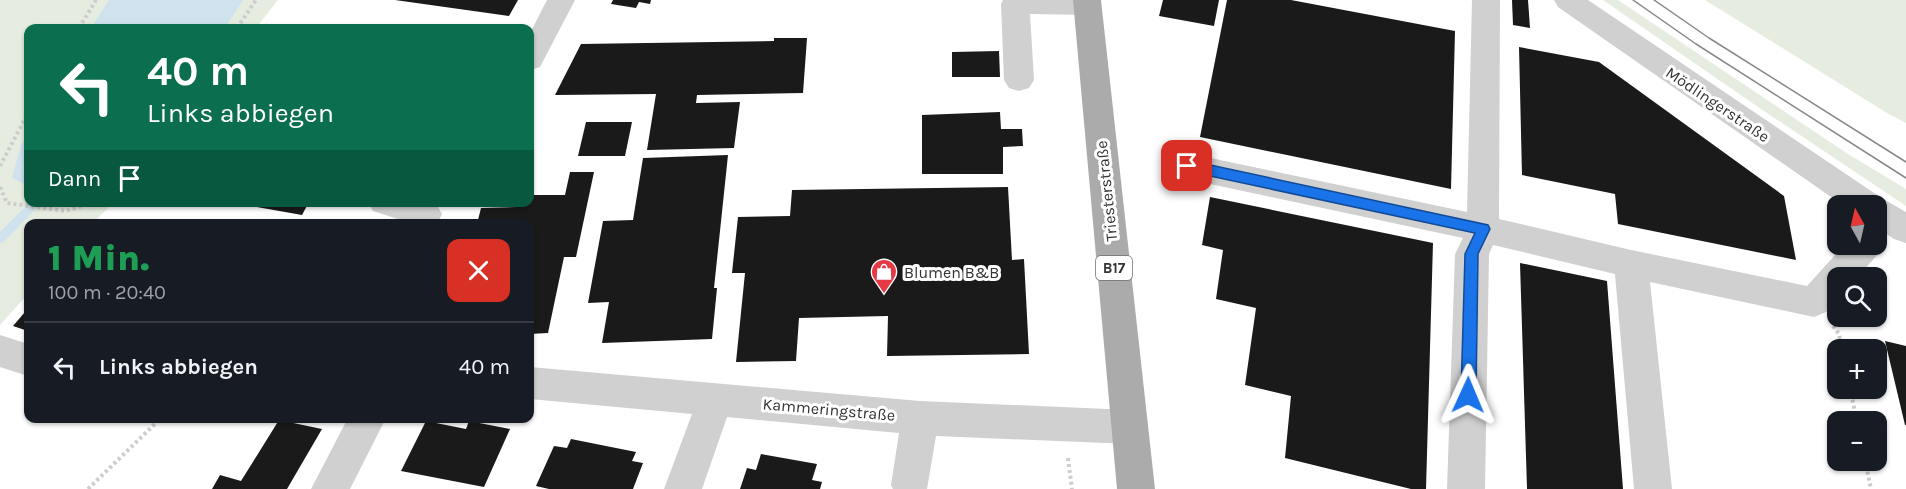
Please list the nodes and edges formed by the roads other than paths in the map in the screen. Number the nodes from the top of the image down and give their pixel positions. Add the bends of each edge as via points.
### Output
1 (561, 0) edge
2 (1486, 0) edge
3 (1568, 0) edge
4 (1087, 2) edge
5 (534, 51) edge
6 (1019, 80) dead end
7 (1187, 166) dead end
8 (1849, 195) edge
9 (403, 207) edge
10 (426, 213) edge
11 (1484, 229) junction
12 (1856, 255) edge
13 (1631, 264) junction
14 (0, 351) edge
15 (24, 359) edge
16 (534, 382) edge
17 (716, 398) junction
18 (920, 418) junction
19 (365, 423) edge
20 (1130, 427) junction
21 (910, 485) dead end
22 (330, 489) edge
23 (683, 489) edge
24 (1136, 489) edge
25 (1466, 489) edge
26 (1653, 489) edge

1 - 5 street
2 - 11 street
3 - 8 street, Mödlingerstraße
4 - 6 street via 1015,4
4 - 20 main road, Triesterstraße / B17
7 - 11 street
9 - 10 street
11 - 13 street
11 - 25 street via 1472,254
12 - 13 street via 1814,302
13 - 26 street
14 - 15 street
16 - 17 street, Kammeringstraße
17 - 18 street, Kammeringstraße
17 - 23 street
18 - 20 street, Kammeringstraße
18 - 21 street
19 - 22 street
20 - 24 main road, Triesterstraße / B17

